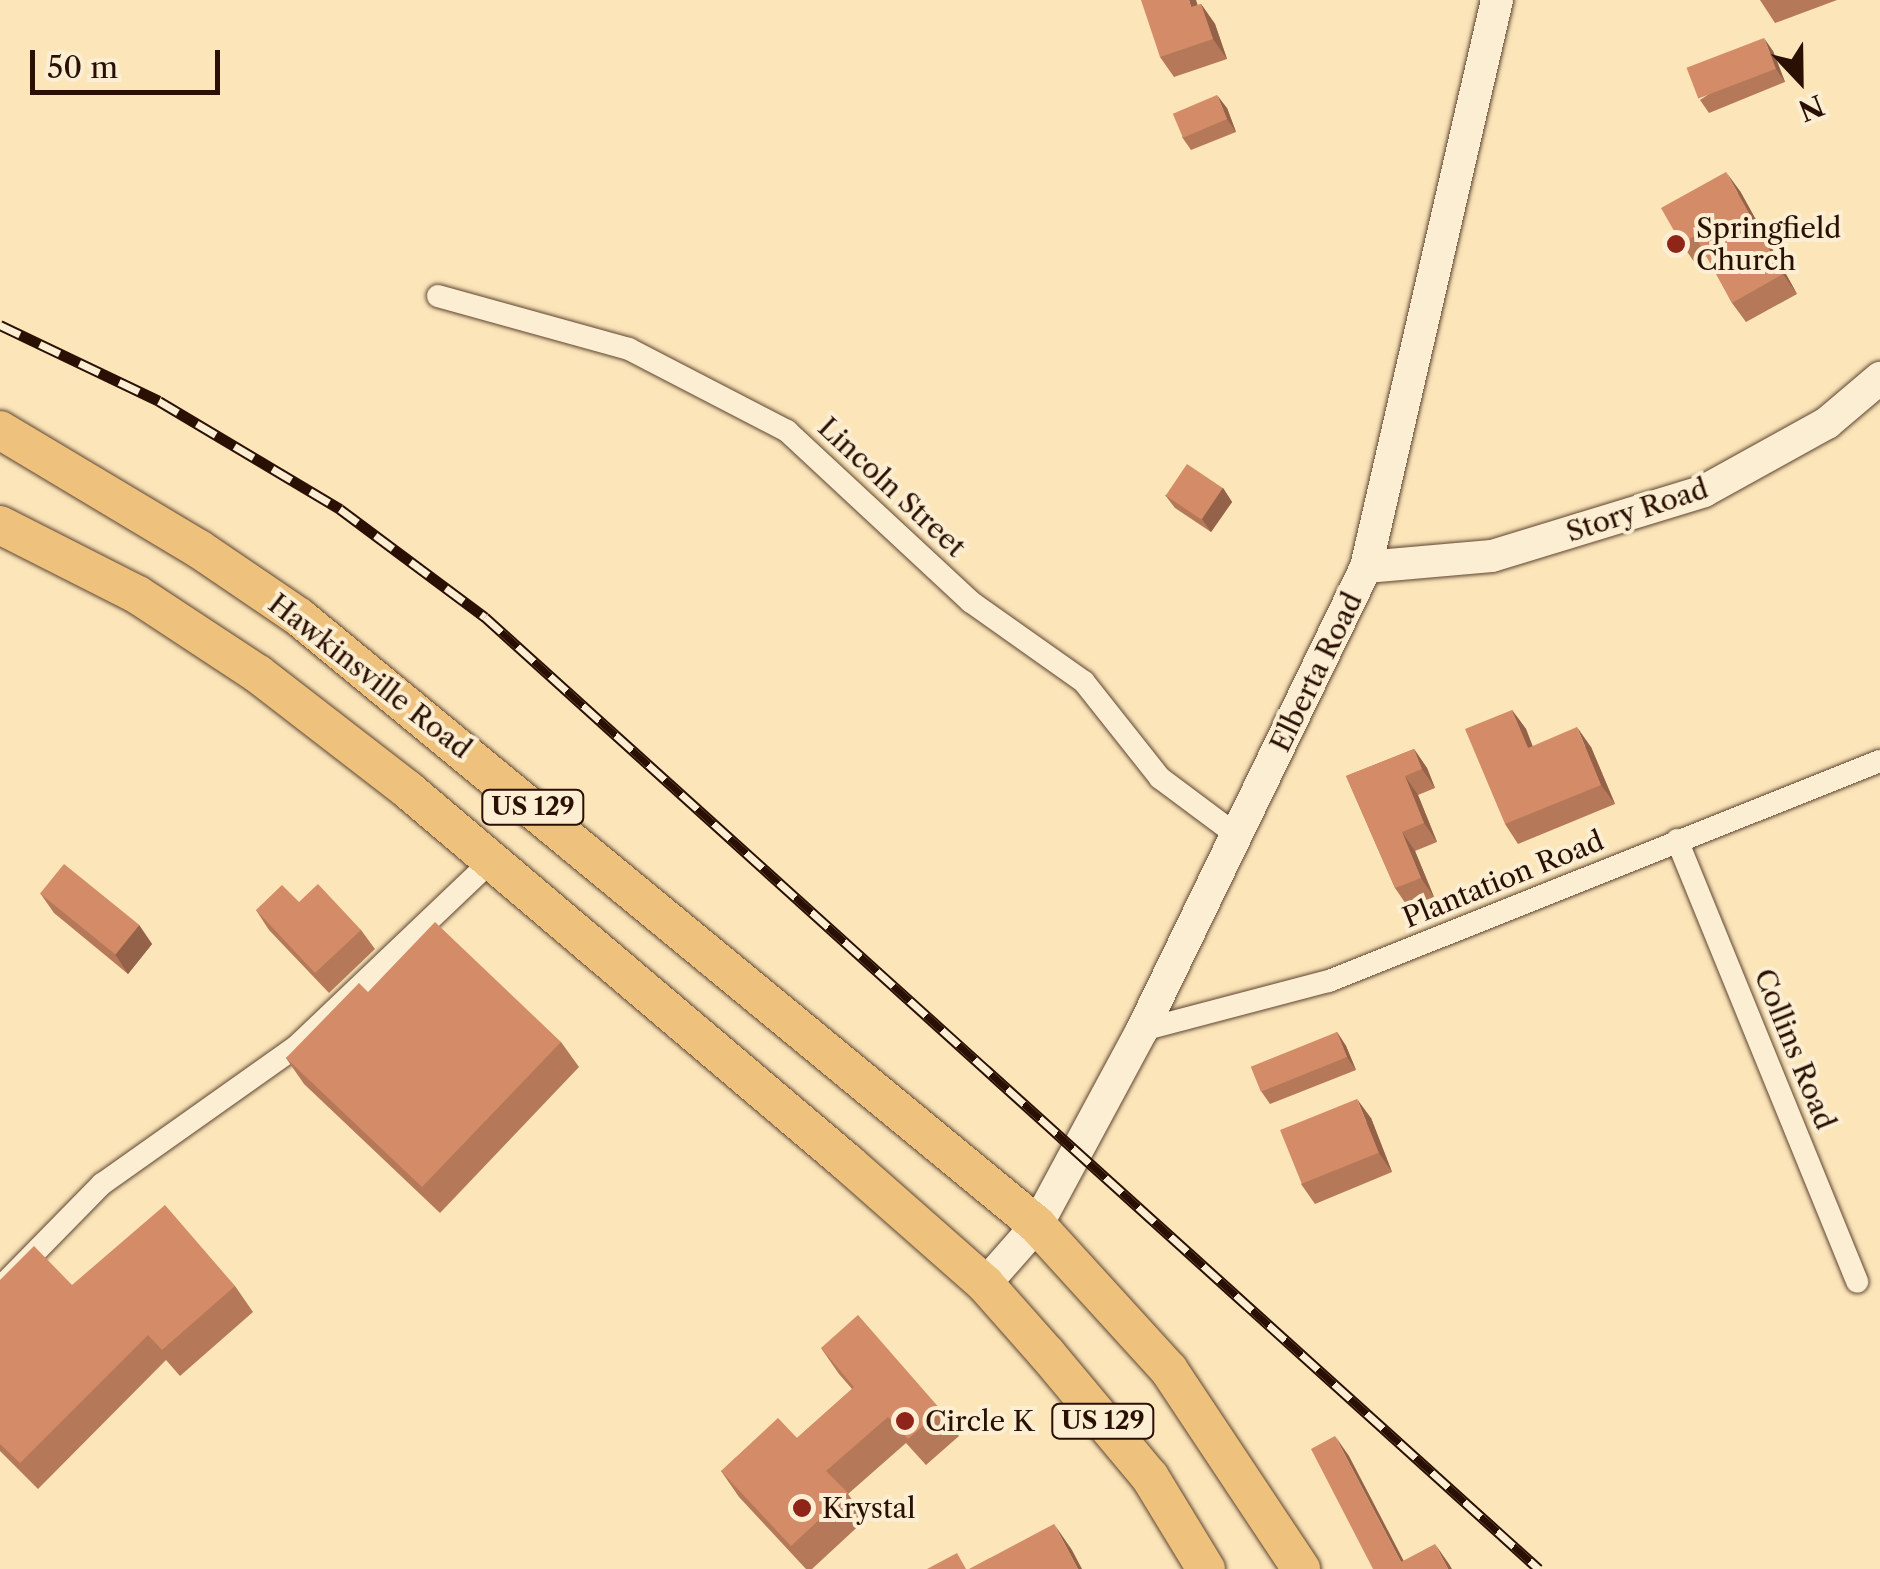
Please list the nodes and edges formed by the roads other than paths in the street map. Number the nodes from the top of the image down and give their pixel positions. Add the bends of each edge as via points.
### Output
1 (1496, 0) edge
2 (438, 296) dead end
3 (1880, 378) edge
4 (0, 430) edge
5 (0, 525) edge
6 (1366, 567) junction
7 (1880, 760) edge
8 (1236, 834) junction
9 (1677, 840) junction
10 (491, 861) junction
11 (1142, 1030) junction
12 (1037, 1225) junction
13 (1858, 1282) dead end
14 (985, 1284) junction
15 (0, 1288) edge
16 (1206, 1569) edge
17 (1301, 1569) edge

1 - 6 street, Elberta Road
2 - 8 street, Lincoln Street via 630,349 787,431 972,602 1084,682 1160,778
3 - 6 street, Story Road via 1827,423 1704,492 1492,556
4 - 12 main road, Hawkinsville Road / US 129 via 200,549 299,617
5 - 10 main road, US 129 via 138,595 258,674
6 - 8 street, Elberta Road
7 - 9 street, Plantation Road
8 - 11 street, Elberta Road
9 - 11 street, Plantation Road via 1329,981
9 - 13 street, Collins Road
10 - 14 main road, US 129
10 - 15 street via 298,1045 102,1184
11 - 12 street, Elberta Road
12 - 14 street, Elberta Road
12 - 17 main road, US 129 via 1169,1370
14 - 16 main road, US 129 via 1150,1478

